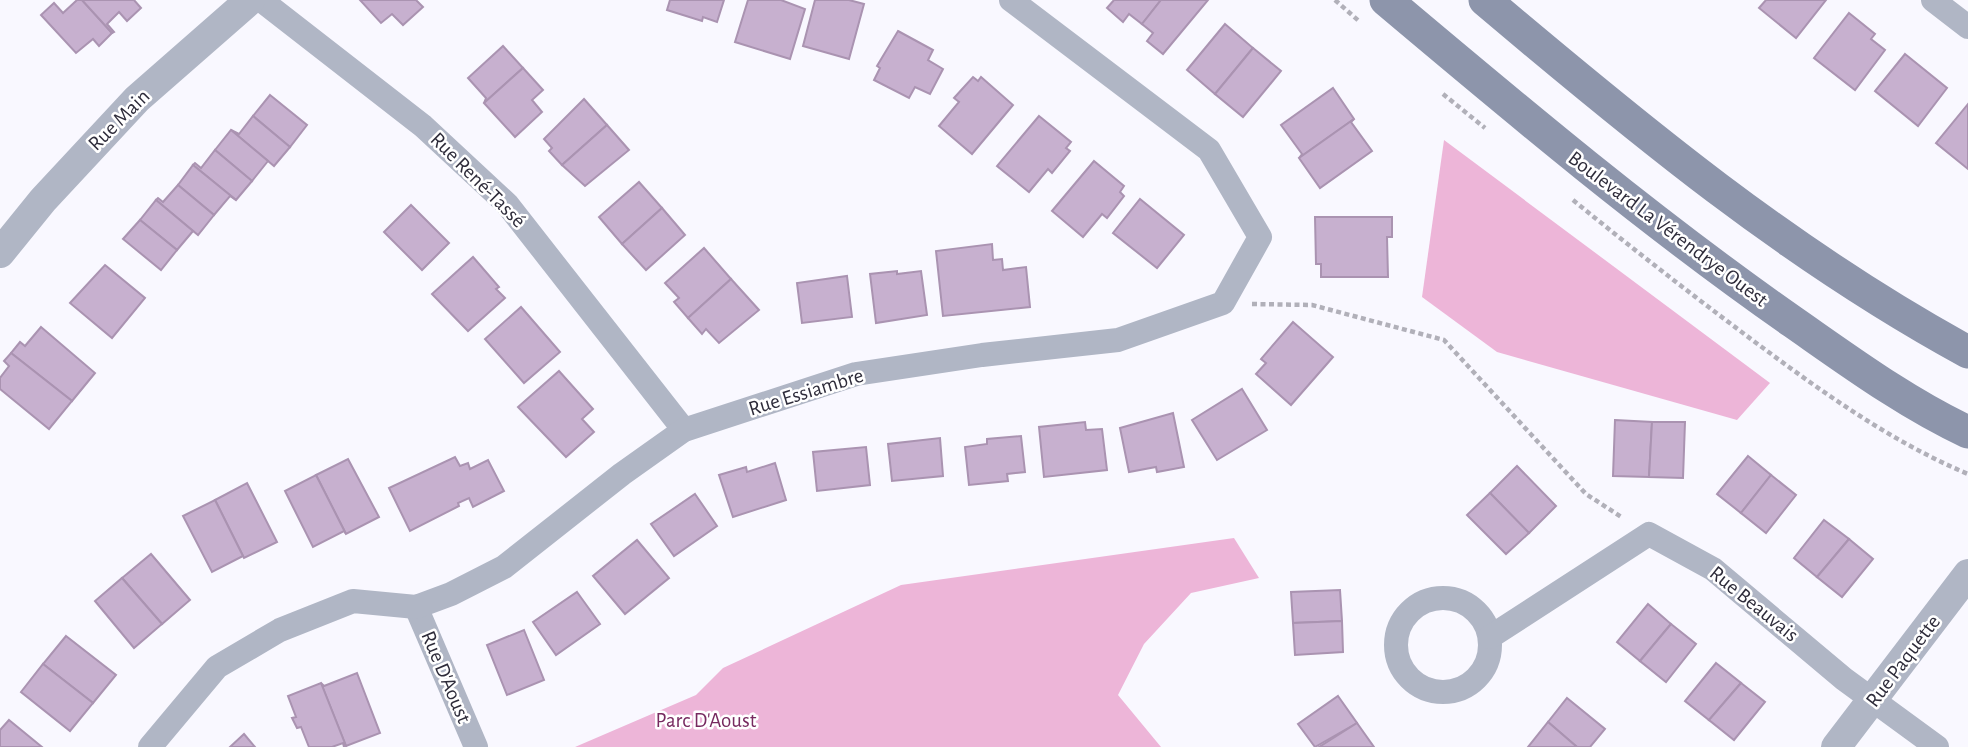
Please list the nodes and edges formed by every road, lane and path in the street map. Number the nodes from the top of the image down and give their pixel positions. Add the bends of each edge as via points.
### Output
1 (250, 0) edge
2 (261, 0) edge
3 (1010, 0) edge
4 (1386, 0) edge
5 (1485, 0) edge
6 (1933, 0) edge
7 (1968, 27) edge
8 (0, 251) edge
9 (1223, 303) junction
10 (1968, 352) edge
11 (684, 430) junction
12 (1968, 432) edge
13 (1649, 534) junction
14 (1968, 574) edge
15 (416, 607) junction
16 (1490, 637) dead end
17 (1874, 701) junction
18 (150, 747) edge
19 (476, 747) edge
20 (1836, 747) edge
21 (1937, 747) edge

1 - 8 street, Rue Main via 137,99
2 - 11 street, Rue René-Tassé via 423,126 507,204
3 - 9 street via 1209,150 1260,237
4 - 12 main road, Boulevard La Vérendrye Ouest via 1706,262 1858,367 1939,419
5 - 10 main road via 1709,184 1900,315
6 - 7 street
9 - 11 street, Rue Essiambre via 1118,340 856,374
9 - 13 path via 1311,305 1444,340 1586,494
11 - 15 street, Rue Essiambre via 504,567
13 - 16 street
13 - 17 street, Rue Beauvais via 1713,569
14 - 17 street, Rue Paquette
15 - 18 street, Rue Essiambre via 353,601 280,630 217,667
15 - 19 street, Rue D'Aoust
17 - 20 street, Rue Paquette
17 - 21 street, Rue Beauvais

